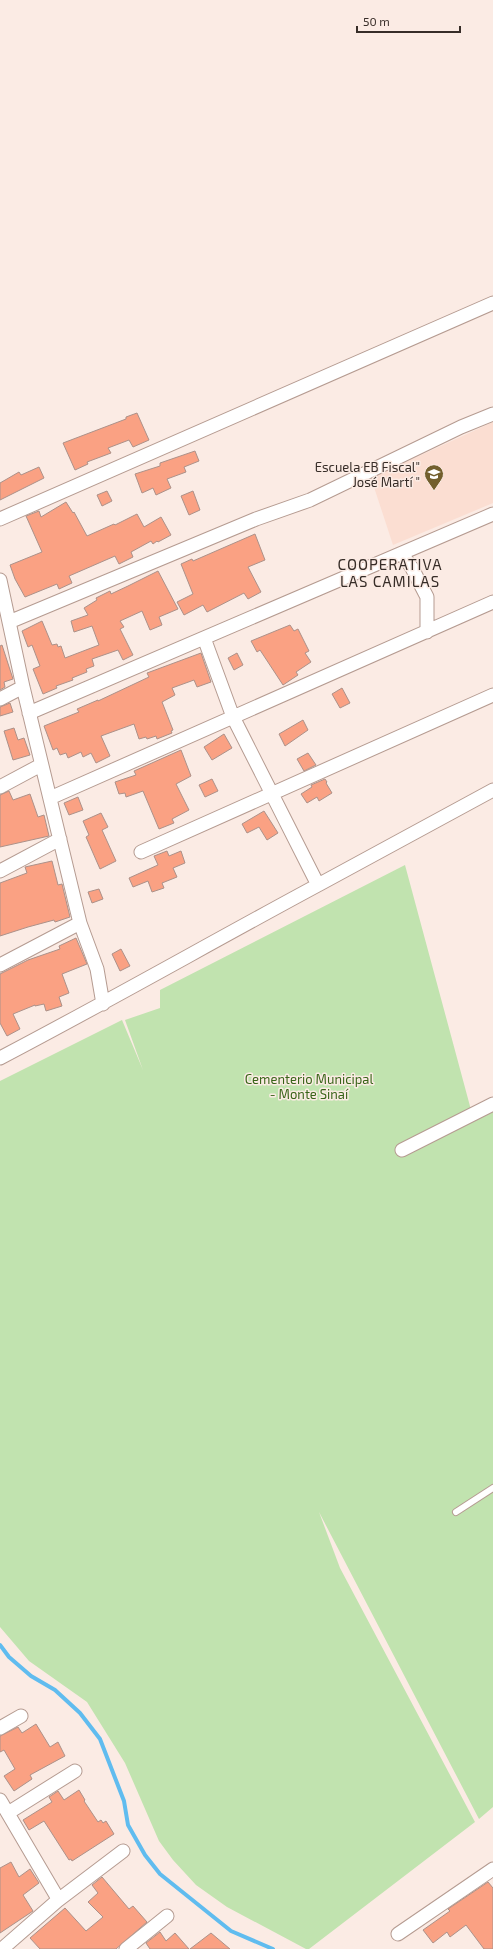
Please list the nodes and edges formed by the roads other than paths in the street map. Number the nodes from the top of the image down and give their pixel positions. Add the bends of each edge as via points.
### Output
1 (493, 303) edge
2 (493, 414) edge
3 (493, 514) edge
4 (0, 519) edge
5 (402, 554) junction
6 (0, 580) edge
7 (493, 602) edge
8 (3, 609) edge
9 (8, 622) junction
10 (427, 632) junction
11 (204, 638) junction
12 (23, 687) junction
13 (493, 695) edge
14 (0, 699) edge
15 (29, 713) junction
16 (233, 717) junction
17 (42, 765) junction
18 (0, 787) edge
19 (493, 790) edge
20 (271, 794) junction
21 (50, 798) junction
22 (60, 839) junction
23 (141, 852) dead end
24 (0, 871) edge
25 (318, 885) junction
26 (80, 923) junction
27 (0, 965) edge
28 (103, 1004) junction
29 (0, 1058) edge
30 (493, 1104) edge
31 (402, 1150) dead end
32 (493, 1488) edge
33 (456, 1512) dead end
34 (21, 1716) dead end
35 (0, 1728) edge
36 (75, 1771) dead end
37 (0, 1800) edge
38 (8, 1813) junction
39 (123, 1851) dead end
40 (493, 1866) edge
41 (57, 1901) junction
42 (167, 1916) dead end
43 (398, 1934) dead end
44 (2, 1949) edge
45 (126, 1949) edge

1 - 4 street
2 - 9 street via 310,500 256,519
3 - 5 street
5 - 10 street via 427,597
5 - 11 street
6 - 8 street
7 - 10 street
8 - 9 street
9 - 12 street
10 - 16 street
11 - 15 street
11 - 16 street
12 - 14 street
12 - 15 street
13 - 20 street
15 - 17 street
16 - 20 street
16 - 21 street
17 - 18 street
17 - 21 street
19 - 25 street
20 - 23 street
20 - 25 street
21 - 22 street
22 - 24 street
22 - 26 street
25 - 28 street via 167,966
26 - 27 street
26 - 28 street via 96,969
28 - 29 street
30 - 31 street
32 - 33 lane
34 - 35 street
36 - 38 street
37 - 38 street
38 - 41 street
39 - 41 street
40 - 43 street
41 - 44 street
42 - 45 street

